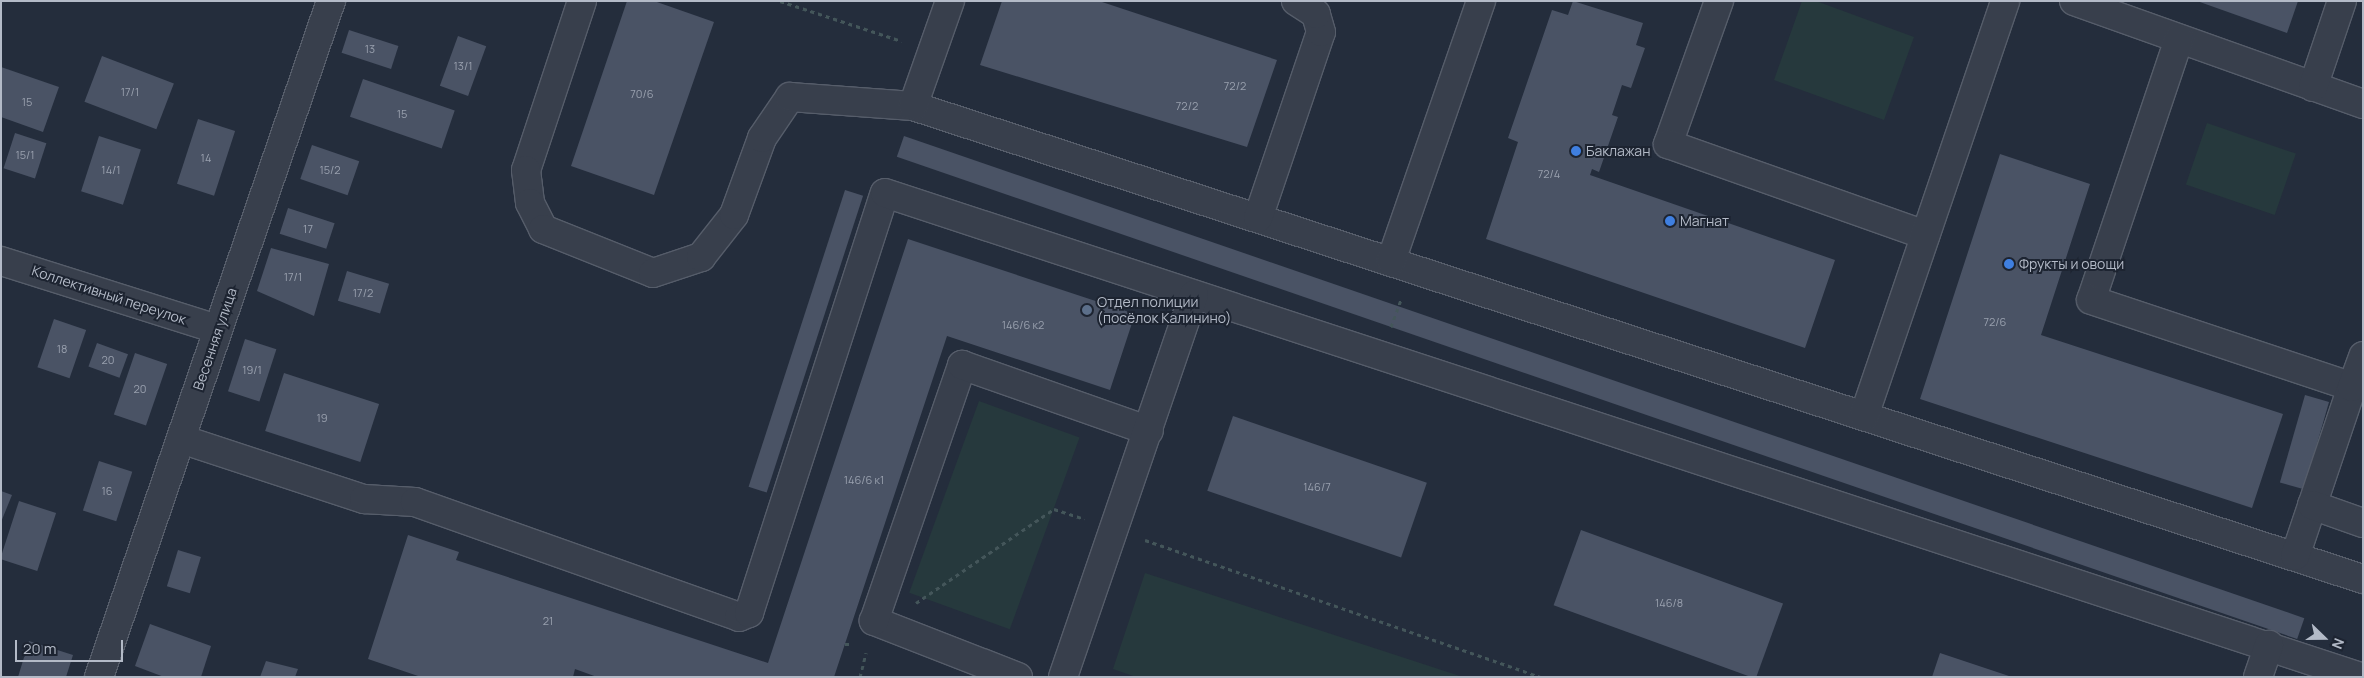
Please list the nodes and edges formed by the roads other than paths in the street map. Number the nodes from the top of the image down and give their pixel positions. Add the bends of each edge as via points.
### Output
1 (331, 1) edge
2 (582, 1) edge
3 (950, 1) edge
4 (1296, 1) edge
5 (1481, 1) edge
6 (1719, 1) edge
7 (2005, 1) edge
8 (2074, 1) edge
9 (2342, 1) edge
10 (2130, 11) edge
11 (2178, 39) junction
12 (2314, 87) junction
13 (2363, 104) edge
14 (913, 106) junction
15 (1258, 218) junction
16 (1925, 235) junction
17 (1, 261) edge
18 (1402, 265) junction
19 (1194, 295) junction
20 (217, 329) junction
21 (2363, 356) edge
22 (2352, 387) junction
23 (1864, 416) junction
24 (1149, 431) junction
25 (181, 439) junction
26 (2312, 505) junction
27 (2363, 523) edge
28 (2296, 556) junction
29 (2363, 579) edge
30 (2268, 645) junction
31 (99, 677) edge
32 (1018, 677) edge
33 (1063, 677) edge
34 (2258, 677) edge
35 (2361, 677) edge

1 - 20 street, Весенняя улица
2 - 14 street via 526,170 530,202 543,229 654,274 701,257 734,215 762,138 790,97
3 - 14 street
4 - 15 street via 1316,14 1321,32
5 - 18 street
6 - 16 street via 1668,144
7 - 16 street
8 - 10 street
9 - 12 street
10 - 11 street
11 - 12 street
11 - 22 street via 2091,300
12 - 13 street
14 - 15 street
15 - 18 street
16 - 23 street
17 - 20 street, Коллективный переулок
18 - 23 street
19 - 24 street
19 - 25 street via 885,194 748,613 739,617 415,502 364,499
19 - 30 street
20 - 25 street, Весенняя улица
21 - 22 street
22 - 26 street
23 - 28 street
24 - 32 street via 962,366 874,621 876,629
24 - 33 street
25 - 31 street, Весенняя улица
26 - 27 street
26 - 28 street
28 - 29 street
30 - 34 street
30 - 35 street

